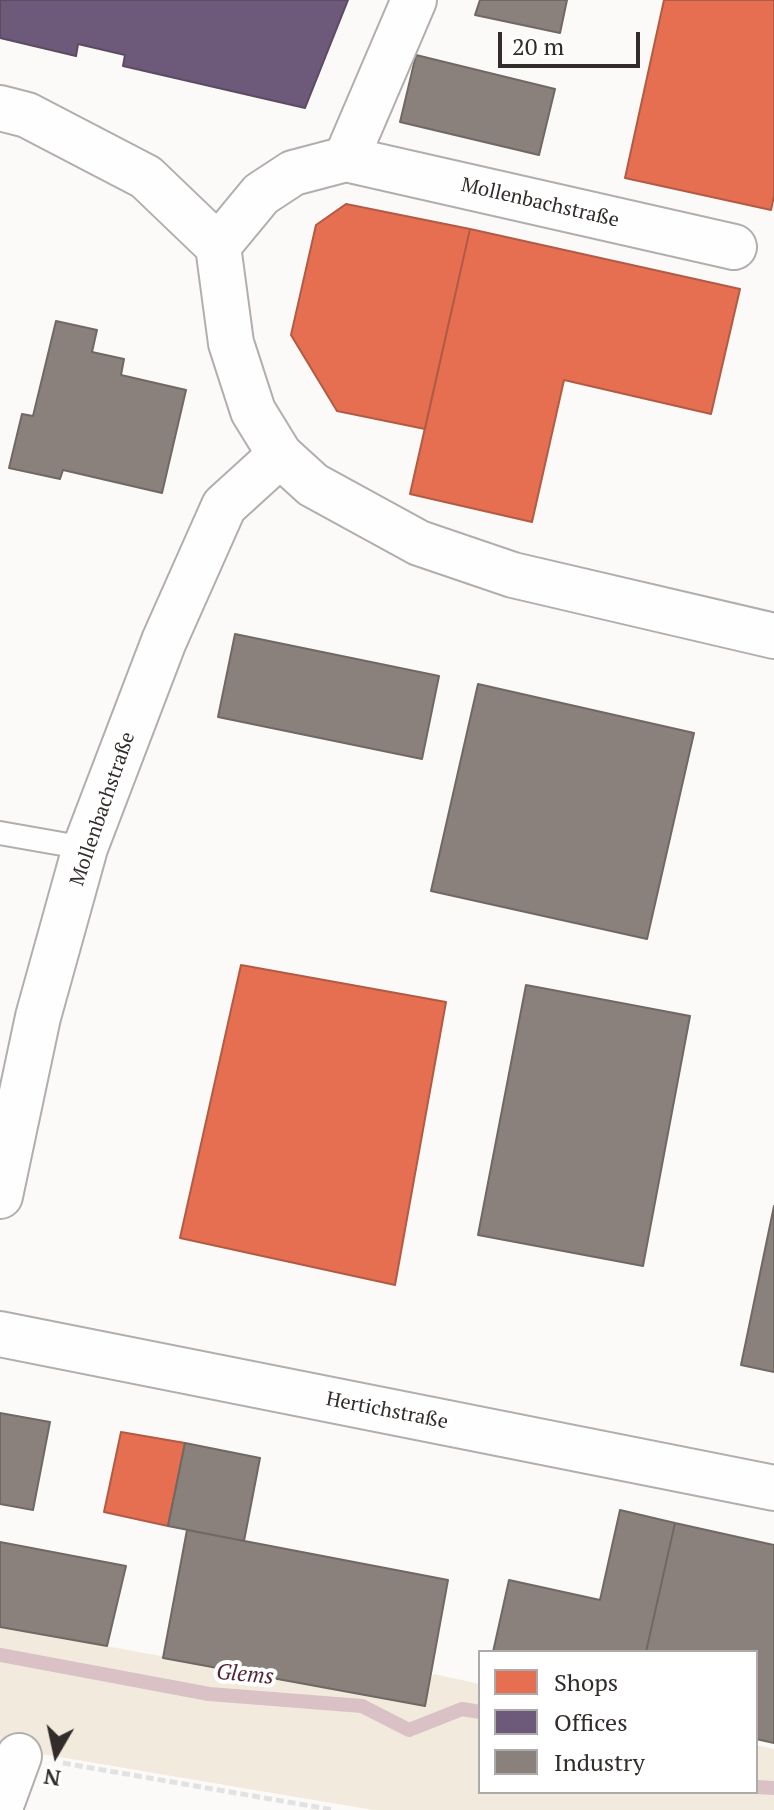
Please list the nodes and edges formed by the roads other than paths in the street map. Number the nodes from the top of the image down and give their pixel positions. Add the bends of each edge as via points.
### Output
1 (414, 0) edge
2 (0, 108) edge
3 (346, 159) junction
4 (218, 246) junction
5 (734, 247) dead end
6 (280, 455) junction
7 (774, 636) edge
8 (0, 833) edge
9 (85, 848) junction
10 (0, 1196) edge
11 (0, 1334) edge
12 (774, 1488) edge
13 (10, 1753) edge
14 (0, 1808) edge

1 - 3 street
2 - 4 street via 27,115 146,177
3 - 4 street, Mollenbachstraße via 293,173 261,194
3 - 5 street, Mollenbachstraße
4 - 6 street via 231,343 253,411
6 - 7 street via 313,485 419,543 513,575
6 - 9 street, Mollenbachstraße via 224,506 164,641
8 - 9 lane
9 - 10 street, Mollenbachstraße via 38,1017
11 - 12 street, Hertichstraße
13 - 14 street

